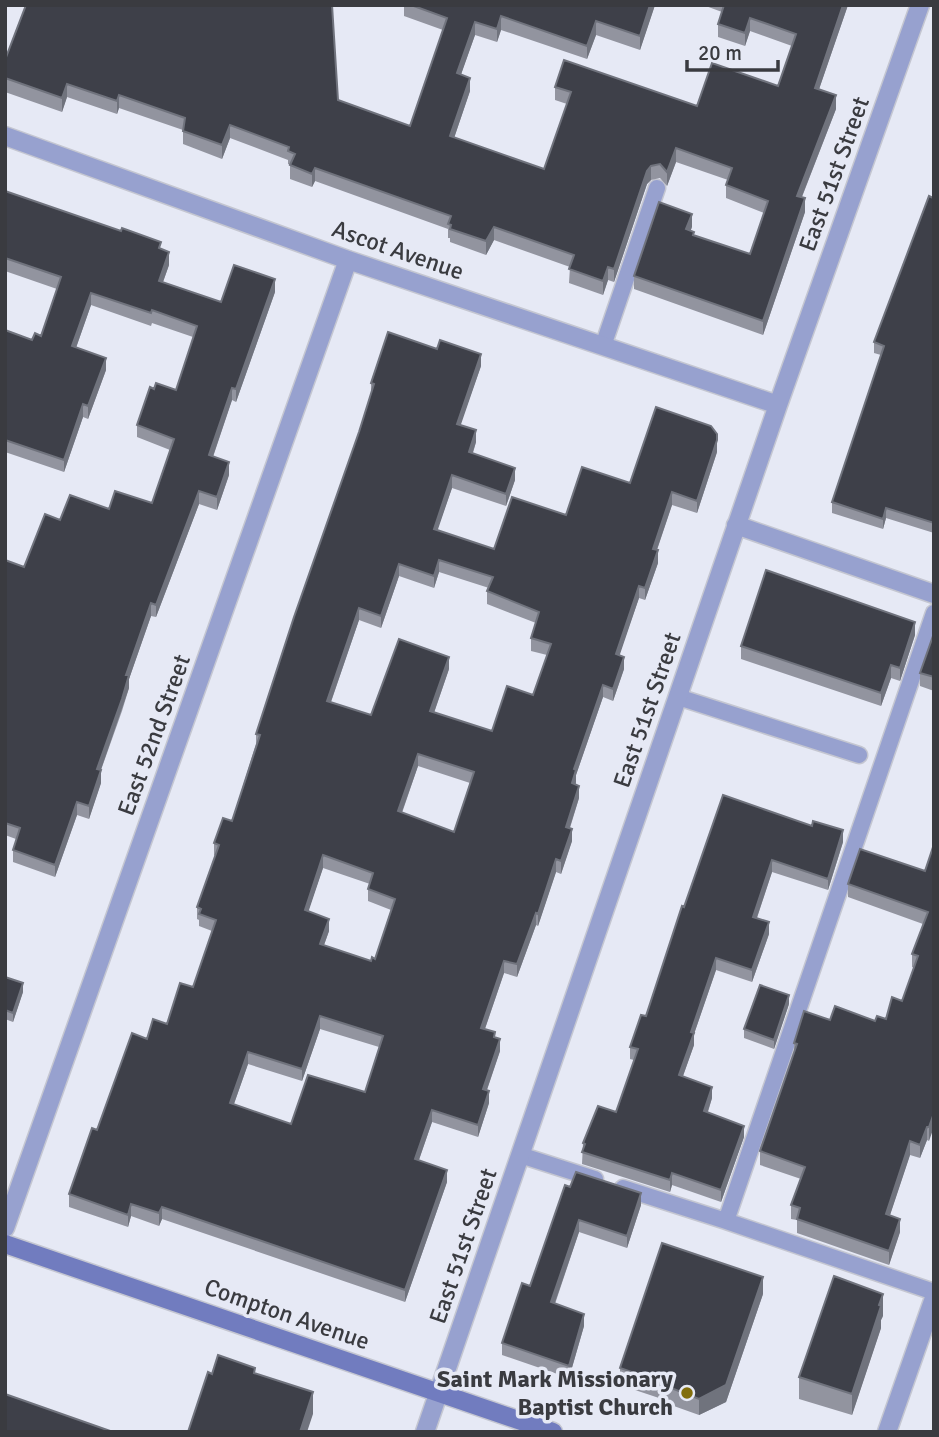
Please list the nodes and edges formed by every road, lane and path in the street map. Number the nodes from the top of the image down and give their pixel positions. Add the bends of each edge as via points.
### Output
1 (920, 5) edge
2 (5, 136) edge
3 (657, 188) edge
4 (348, 260) junction
5 (603, 346) junction
6 (778, 405) junction
7 (736, 525) junction
8 (934, 594) edge
9 (934, 613) edge
10 (678, 697) junction
11 (859, 755) dead end
12 (520, 1156) junction
13 (726, 1221) junction
14 (5, 1228) edge
15 (5, 1244) edge
16 (934, 1292) edge
17 (934, 1298) edge
18 (440, 1391) junction
19 (425, 1432) edge
20 (553, 1432) edge
21 (887, 1432) edge

1 - 6 street, East 51st Street
2 - 4 street, Ascot Avenue
3 - 5 lane
4 - 5 street, Ascot Avenue
4 - 14 street, East 52nd Street
5 - 6 street, Ascot Avenue
6 - 7 street, East 51st Street
7 - 8 street
7 - 10 street, East 51st Street
9 - 13 lane
10 - 11 lane
10 - 12 street, East 51st Street
12 - 13 lane
12 - 18 street, East 51st Street
13 - 16 lane
15 - 18 main road, Compton Avenue
17 - 21 street
18 - 19 street, East 51st Street
18 - 20 main road, Compton Avenue

